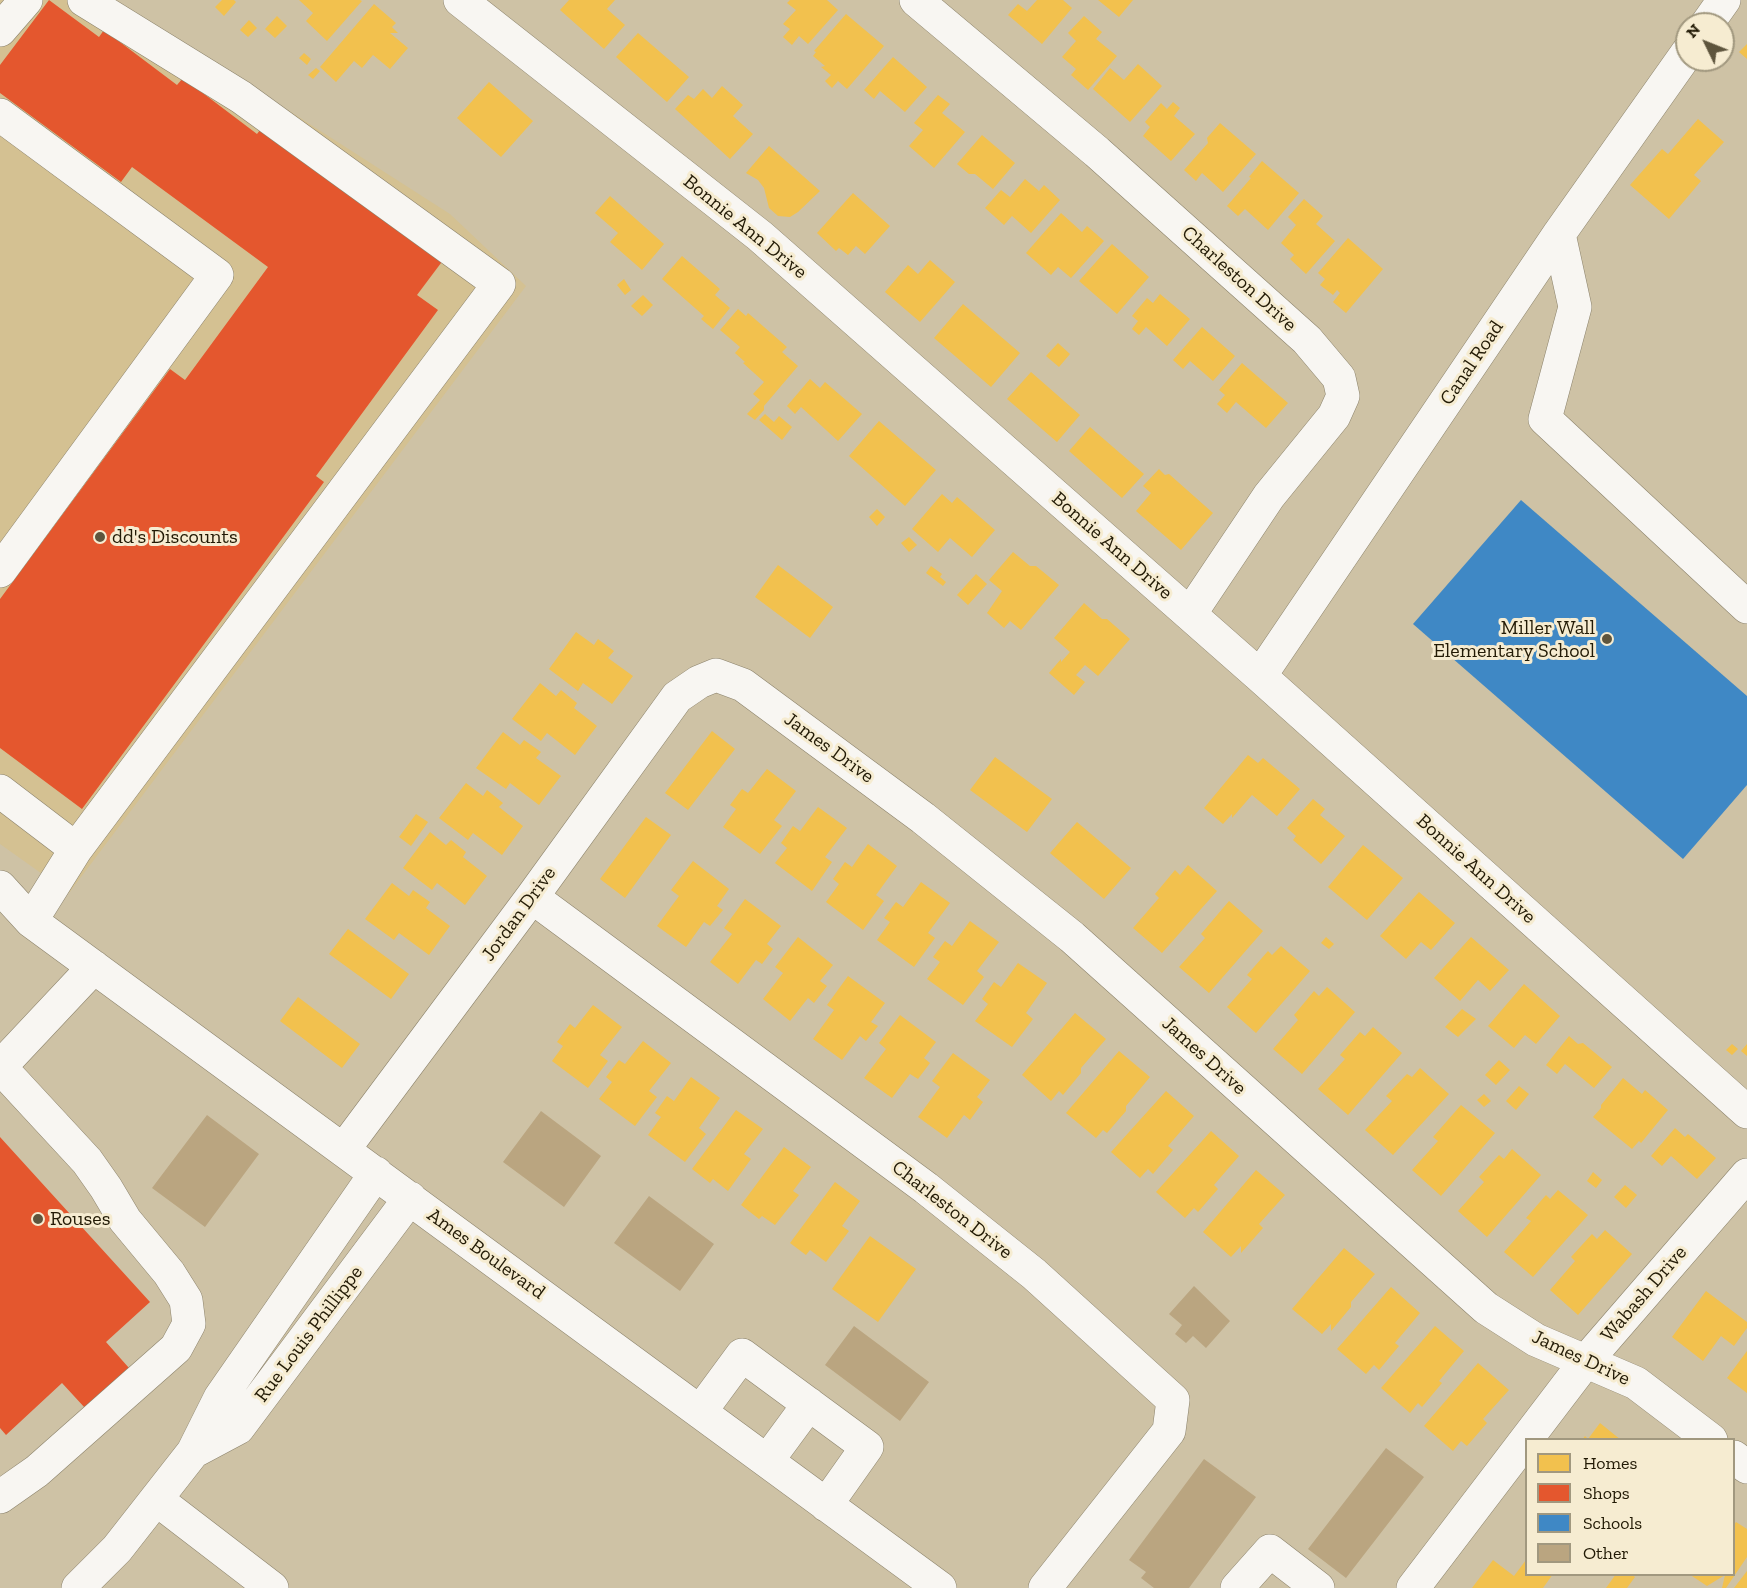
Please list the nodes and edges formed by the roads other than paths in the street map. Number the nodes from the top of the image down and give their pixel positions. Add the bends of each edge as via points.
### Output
1 (26, 0) edge
2 (84, 0) edge
3 (460, 0) edge
4 (916, 0) edge
5 (495, 10) edge
6 (0, 30) edge
7 (1675, 70) edge
8 (0, 114) edge
9 (1559, 234) junction
10 (0, 571) edge
11 (1747, 607) edge
12 (1190, 614) junction
13 (1260, 676) junction
14 (699, 682) joint
15 (0, 791) edge
16 (76, 849) junction
17 (0, 887) edge
18 (532, 897) junction
19 (0, 910) edge
20 (31, 921) junction
21 (94, 967) junction
22 (2, 1062) edge
23 (1747, 1112) edge
24 (344, 1149) junction
25 (376, 1173) junction
26 (1747, 1175) edge
27 (410, 1198) junction
28 (1586, 1360) junction
29 (809, 1404) junction
30 (700, 1412) junction
31 (1527, 1438) edge
32 (1708, 1438) edge
33 (1525, 1440) edge
34 (193, 1452) junction
35 (1735, 1458) edge
36 (768, 1461) junction
37 (1747, 1467) edge
38 (0, 1497) edge
39 (156, 1499) junction
40 (826, 1505) junction
41 (1057, 1584) edge
42 (78, 1588) edge
43 (272, 1588) edge
44 (940, 1588) edge
45 (1237, 1588) edge
46 (1318, 1588) edge
47 (1413, 1588) edge

1 - 6 street
2 - 16 street via 241,97 499,284
3 - 5 street, Bonnie Ann Drive
4 - 12 street, Charleston Drive via 1220,261 1307,340 1339,378 1343,396 1334,416 1269,496
5 - 12 street, Bonnie Ann Drive via 760,236
7 - 9 street, Canal Road
8 - 10 street via 217,275
9 - 11 street via 1575,307 1545,419
9 - 13 street, Canal Road
12 - 13 street, Bonnie Ann Drive
13 - 23 street, Bonnie Ann Drive
14 - 18 street, Jordan Drive via 677,698
14 - 28 street, James Drive via 716,675 743,686 923,818 1072,937 1486,1308 1536,1340
15 - 16 street
16 - 20 street
17 - 20 street, Ames Boulevard
18 - 24 street, Jordan Drive
18 - 41 street, Charleston Drive via 944,1202 1034,1274 1173,1400 1169,1431
19 - 20 street, Ames Boulevard
20 - 21 street, Ames Boulevard
21 - 22 street
21 - 24 street, Ames Boulevard
22 - 38 street via 87,1161 125,1220 169,1273 186,1300 189,1324 176,1348 37,1471
24 - 25 street, Ames Boulevard
25 - 27 street, Ames Boulevard
25 - 34 street, Rue Louis Phillippe via 220,1398
26 - 28 street, Wabash Drive
27 - 30 street, Ames Boulevard
27 - 34 street, Rue Louis Phillippe via 238,1428
28 - 31 street, Wabash Drive
28 - 32 street, James Drive via 1636,1383
29 - 30 street via 742,1355
29 - 36 street
29 - 40 street via 867,1448
30 - 36 street, Ames Boulevard
33 - 47 street, Wabash Drive
34 - 39 street, Rue Louis Phillippe
35 - 37 street
36 - 40 street, Ames Boulevard
39 - 42 street, Rue Louis Phillippe via 117,1549
39 - 43 street
40 - 44 street, Ames Boulevard
45 - 46 street via 1270,1551

